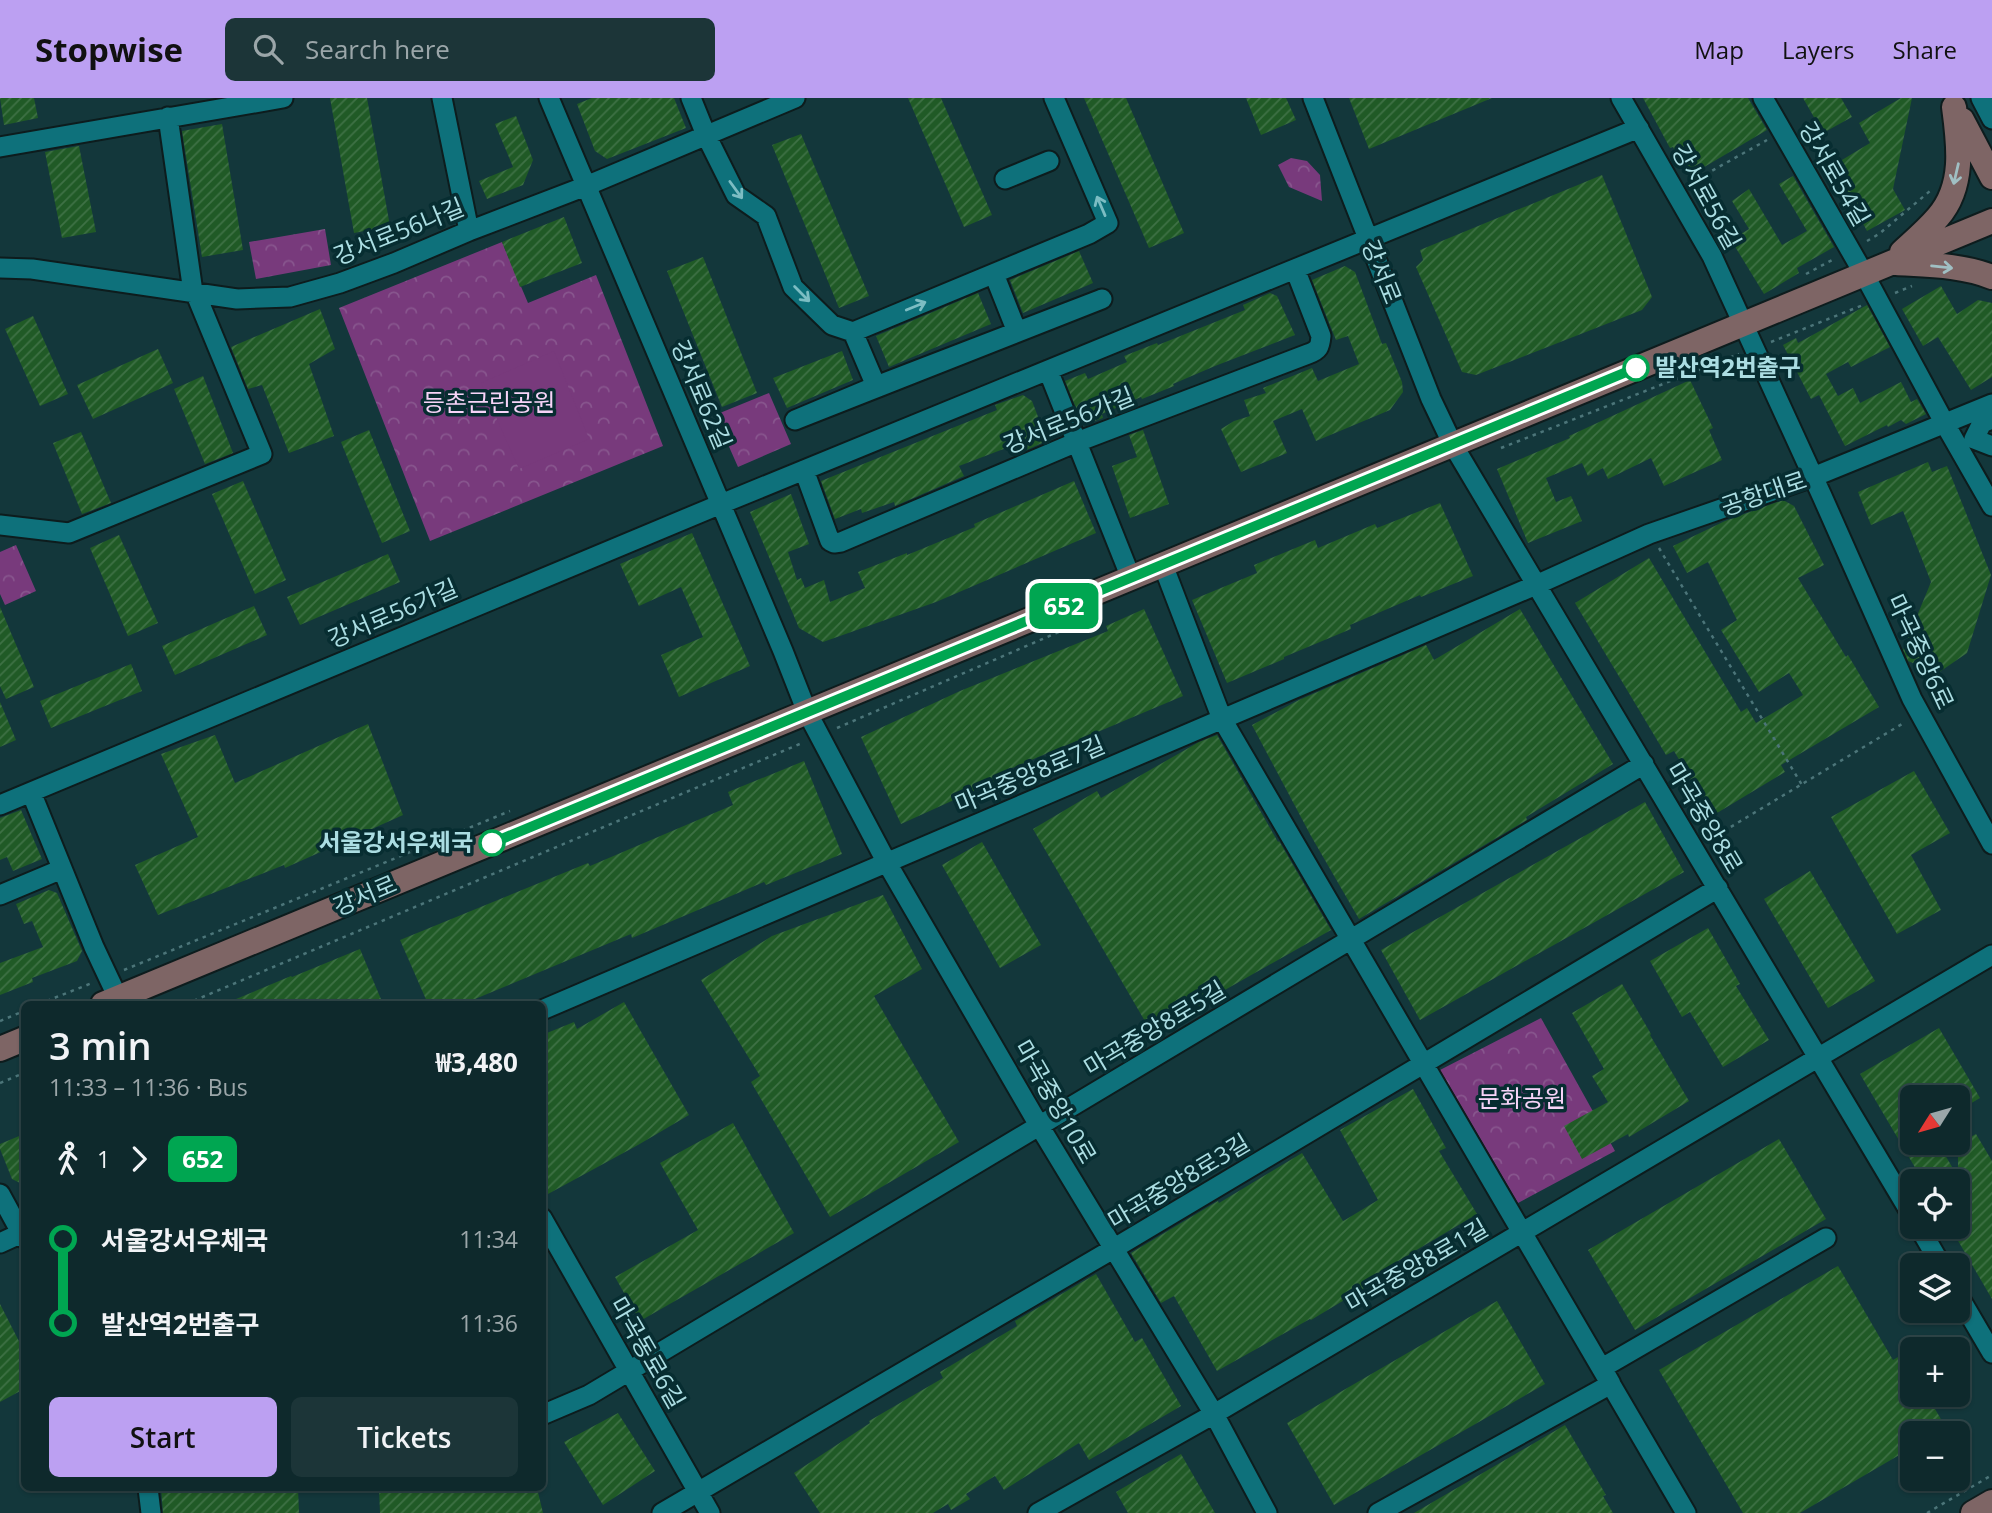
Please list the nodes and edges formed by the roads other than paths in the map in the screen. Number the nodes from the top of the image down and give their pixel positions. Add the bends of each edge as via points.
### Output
1 (283, 98) edge
2 (442, 98) edge
3 (549, 98) edge
4 (691, 98) edge
5 (795, 98) edge
6 (1054, 98) edge
7 (1313, 98) edge
8 (1621, 98) edge
9 (1763, 98) edge
10 (1981, 98) edge
11 (1952, 102) edge
12 (168, 117) junction
13 (1992, 119) edge
14 (1639, 128) junction
15 (706, 135) junction
16 (0, 147) edge
17 (1049, 161) dead end
18 (1992, 177) edge
19 (1005, 179) dead end
20 (586, 186) junction
21 (1992, 221) edge
22 (469, 231) junction
23 (1368, 240) junction
24 (1892, 262) junction
25 (0, 268) edge
26 (1295, 269) junction
27 (994, 274) junction
28 (1864, 274) junction
29 (1992, 277) edge
30 (194, 292) junction
31 (1744, 323) junction
32 (853, 332) junction
33 (1017, 332) junction
34 (1048, 370) junction
35 (876, 386) junction
36 (1992, 404) edge
37 (1992, 419) edge
38 (1945, 424) junction
39 (1077, 442) junction
40 (1453, 445) junction
41 (1992, 446) edge
42 (804, 470) junction
43 (1813, 477) junction
44 (721, 504) junction
45 (1992, 506) edge
46 (0, 524) edge
47 (1163, 565) junction
48 (1131, 578) junction
49 (1536, 585) junction
50 (807, 712) junction
51 (1222, 719) junction
52 (1644, 764) junction
53 (31, 792) junction
54 (0, 805) edge
55 (1992, 844) edge
56 (887, 863) junction
57 (62, 869) junction
58 (1718, 888) junction
59 (0, 895) edge
60 (1352, 940) junction
61 (1992, 955) edge
62 (111, 1001) edge
63 (546, 1008) edge
64 (21, 1040) edge
65 (0, 1049) edge
66 (1819, 1058) junction
67 (1424, 1064) junction
68 (1040, 1127) junction
69 (0, 1194) edge
70 (1900, 1195) edge
71 (546, 1225) edge
72 (21, 1229) edge
73 (1523, 1232) junction
74 (21, 1235) edge
75 (1826, 1238) dead end
76 (0, 1243) edge
77 (1113, 1249) junction
78 (1970, 1315) edge
79 (1992, 1353) edge
80 (629, 1371) junction
81 (1607, 1376) junction
82 (546, 1413) edge
83 (1214, 1414) junction
84 (148, 1491) edge
85 (698, 1492) junction
86 (1992, 1502) edge
87 (151, 1513) edge
88 (662, 1513) edge
89 (710, 1513) edge
90 (1038, 1513) edge
91 (1267, 1513) edge
92 (1378, 1513) edge
93 (1686, 1513) edge
94 (1973, 1513) edge

1 - 12 street
2 - 22 street
3 - 20 street, 강서로62길
4 - 15 street
5 - 15 street, 강서로56나길
27 -> 6 street via 1108,223
7 - 23 street, 강서로
8 - 14 street, 강서로56길
9 - 28 street, 강서로54길
10 - 13 street
11 - 18 main road
11 -> 24 main road via 1960,152 1952,191 1939,216
12 - 16 street
12 - 30 street
14 - 23 street, 강서로56가길
14 - 31 street, 강서로56길 via 1712,256
15 - 20 street, 강서로56나길
15 -> 32 street via 736,195 766,216 793,287 832,325
17 - 19 street
20 - 22 street, 강서로56나길
20 - 44 street, 강서로62길
21 - 24 main road, 강서로
22 - 30 street, 강서로56나길 via 340,283 290,297 237,299
23 - 26 street, 강서로56가길
23 - 40 street, 강서로
24 - 28 main road, 강서로
24 -> 29 main road
25 - 30 street, 강서로56나길
26 - 34 street, 강서로56가길
26 - 39 street, 강서로56가길 via 1321,336 1317,350
32 -> 27 street
27 - 33 street
28 - 31 main road, 강서로
28 - 38 street
30 - 46 street via 262,454 173,485 69,533
31 - 40 main road, 강서로
31 - 43 street
32 - 35 street
33 - 35 street
33 - 35 street via 1102,299 795,420
34 - 39 street
34 - 42 street, 강서로56가길
36 - 38 street, 공항대로
37 - 41 street via 1982,423 1974,439
38 - 43 street, 공항대로
38 - 45 street
39 - 42 street, 강서로56가길 via 834,543
39 - 48 street
40 - 47 main road, 강서로
40 - 49 street, 마곡중앙8로
42 - 44 street, 강서로56가길
43 - 49 street, 공항대로 via 1649,534
43 - 55 street, 마곡중앙6로 via 1912,699
44 - 50 street, 강서로62길
44 - 53 street, 강서로56가길
47 - 48 main road, 강서로
47 - 51 street
48 - 50 main road, 강서로
49 - 51 street, 마곡중앙8로7길
49 - 52 street, 마곡중앙8로
50 - 56 street, 마곡중앙10로
50 - 62 main road, 강서로
51 - 56 street, 마곡중앙8로7길
51 - 60 street
52 - 58 street, 마곡중앙8로
52 - 60 street, 마곡중앙8로5길
53 - 54 street, 강서로56가길
53 - 57 street
56 - 63 street, 마곡중앙8로7길
56 - 68 street, 마곡중앙10로
57 - 59 street
57 - 62 street
58 - 66 street, 마곡중앙8로
58 - 67 street, 마곡중앙8로3길
60 - 67 street
60 - 68 street, 마곡중앙8로5길
61 - 66 street
64 - 65 main road
66 - 70 street, 마곡중앙8로
66 - 73 street, 마곡중앙8로1길
67 - 73 street
67 - 77 street, 마곡중앙8로3길
68 - 77 street, 마곡중앙10로
68 - 80 street, 마곡중앙8로5길
69 - 72 street
71 - 80 street, 마곡동로6길
73 - 81 street
73 - 83 street, 마곡중앙8로1길
74 - 76 street
75 - 81 street
77 - 83 street, 마곡중앙10로
77 - 85 street, 마곡중앙8로3길
78 - 79 street
80 - 82 street, 마곡중앙8로5길
80 - 85 street, 마곡동로6길
81 - 92 street
81 - 93 street
83 - 90 street, 마곡중앙8로1길
83 - 91 street, 마곡중앙10로
84 - 87 street
85 - 88 street, 마곡중앙8로3길
85 - 89 street, 마곡동로6길
86 - 94 main road

